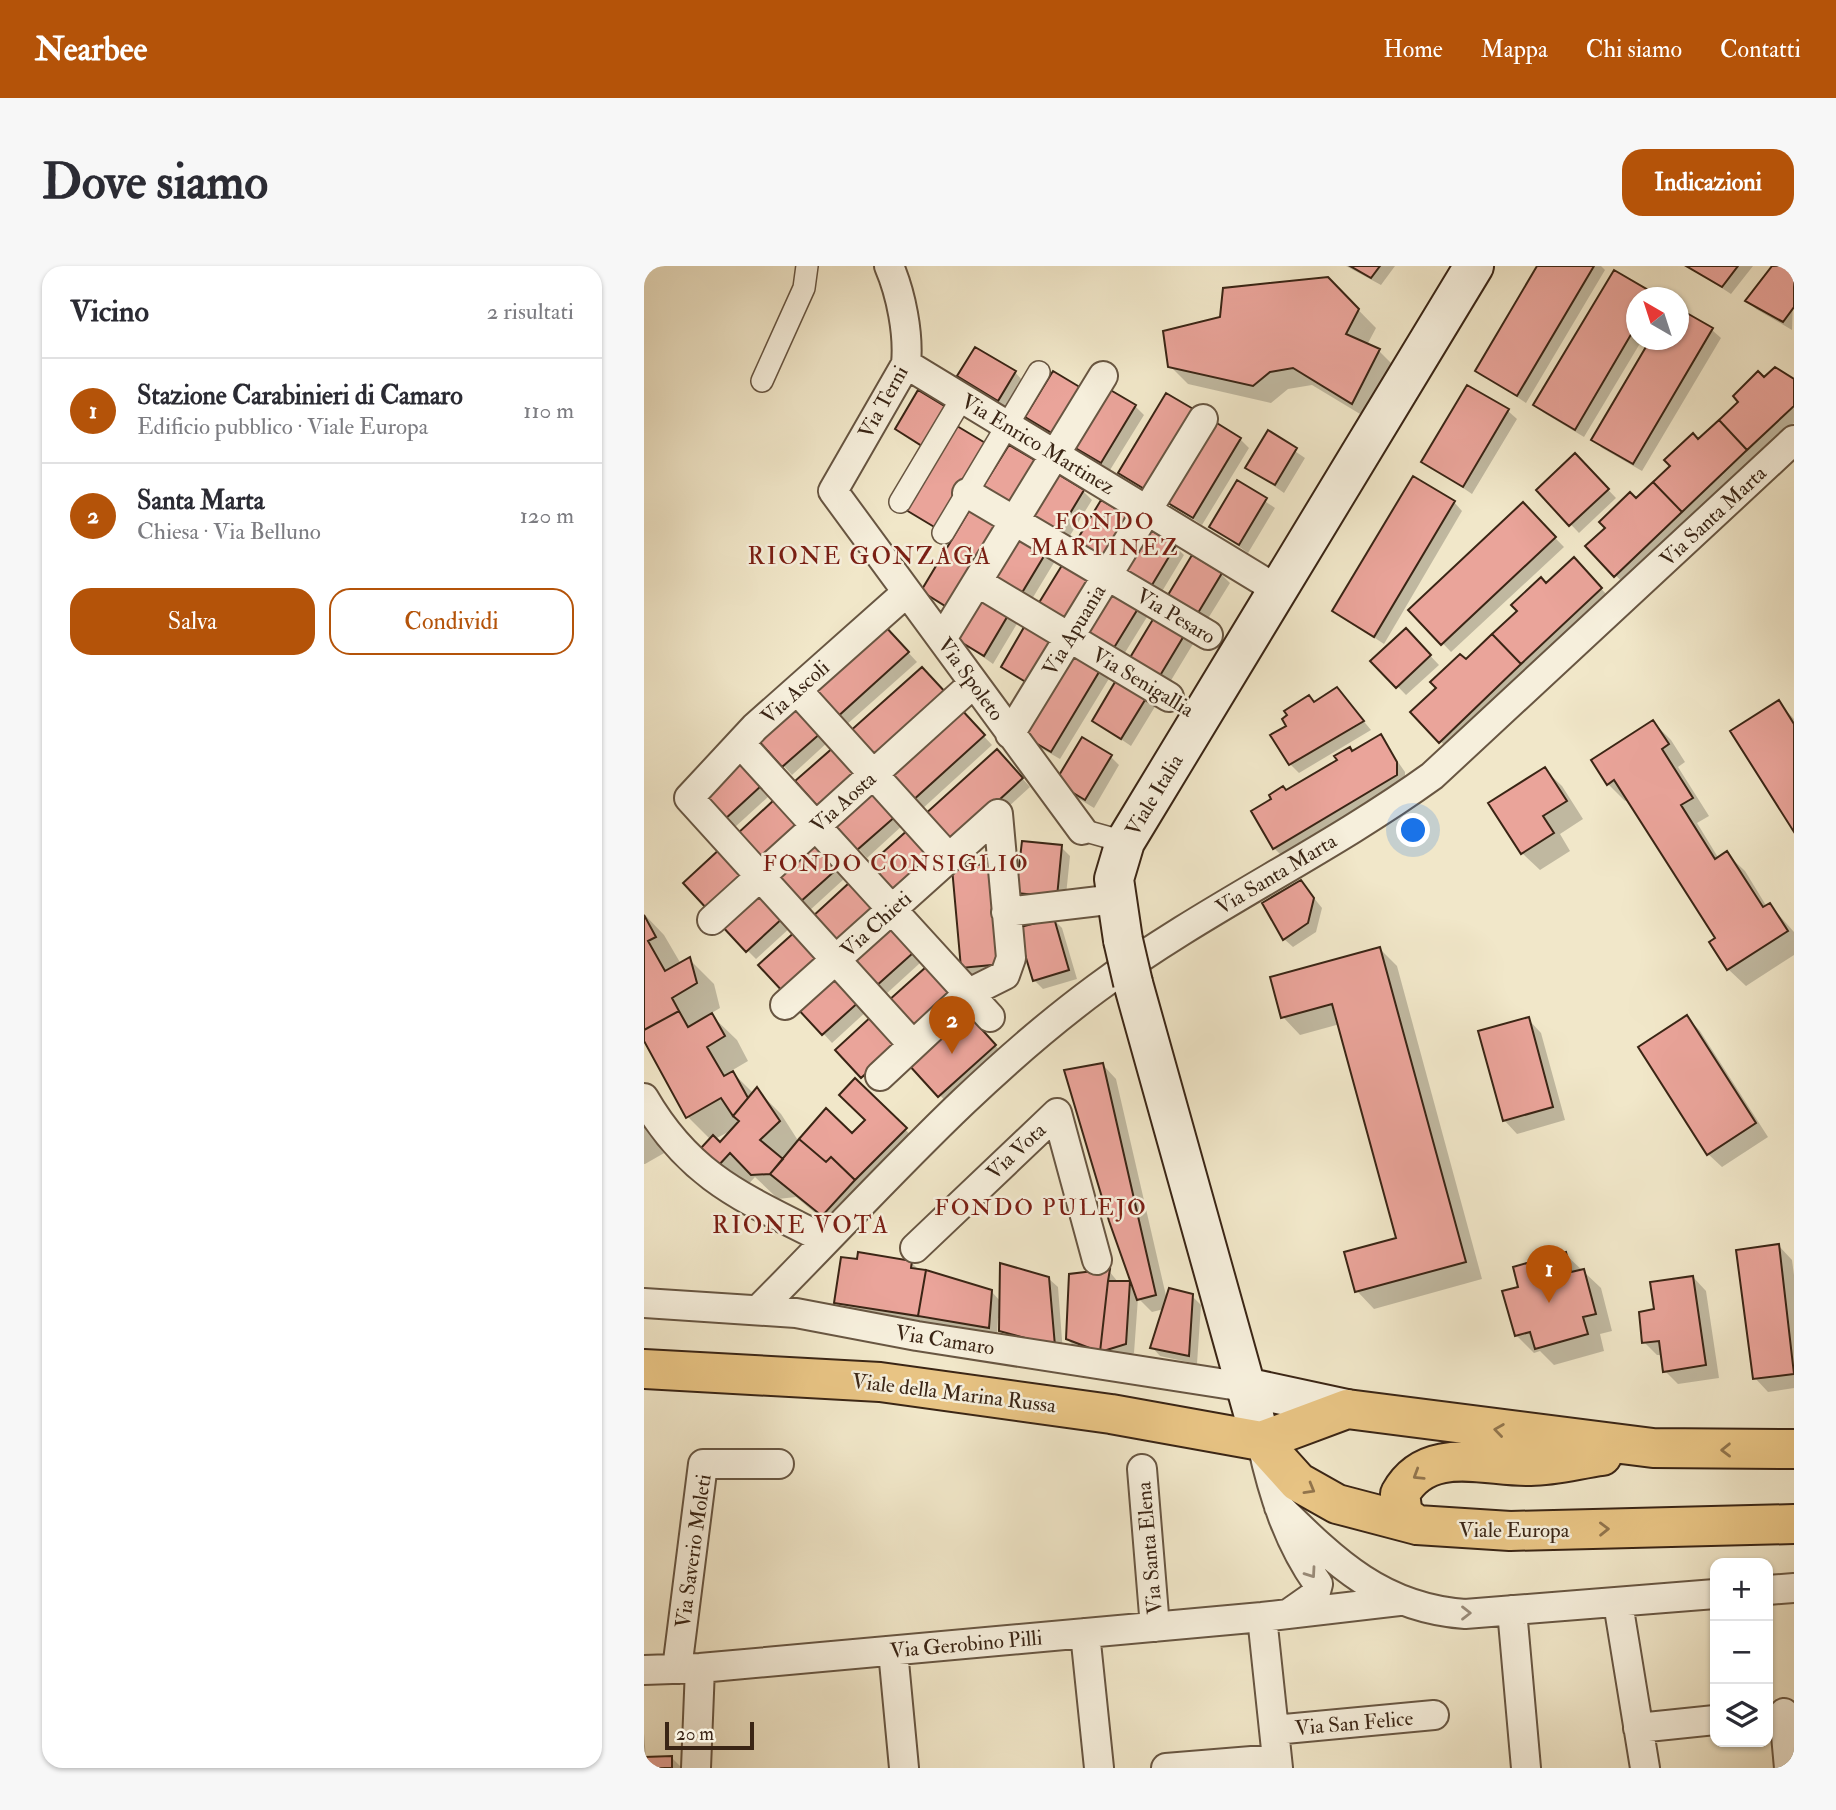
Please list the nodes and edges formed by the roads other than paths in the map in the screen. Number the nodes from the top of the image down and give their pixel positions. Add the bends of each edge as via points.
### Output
1 (807, 266) edge
2 (889, 266) edge
3 (1474, 266) edge
4 (906, 364) junction
5 (1039, 372) dead end
6 (1103, 376) dead end
7 (762, 381) dead end
8 (962, 398) junction
9 (1203, 419) dead end
10 (1007, 426) junction
11 (1794, 440) edge
12 (1055, 455) junction
13 (833, 491) joint
14 (967, 493) junction
15 (900, 502) dead end
16 (1147, 510) junction
17 (1014, 521) junction
18 (943, 533) dead end
19 (1107, 576) junction
20 (977, 582) junction
21 (1278, 590) junction
22 (907, 592) junction
23 (1069, 637) junction
24 (942, 639) junction
25 (1223, 644) junction
26 (974, 683) junction
27 (797, 690) junction
28 (1169, 697) joint
29 (1201, 716) junction
30 (1010, 734) junction
31 (740, 743) junction
32 (873, 775) junction
33 (816, 826) junction
34 (1082, 830) joint
35 (1125, 842) junction
36 (948, 858) junction
37 (760, 877) junction
38 (1116, 899) junction
39 (892, 909) junction
40 (1006, 912) junction
41 (712, 920) dead end
42 (835, 960) junction
43 (969, 993) junction
44 (785, 1005) dead end
45 (990, 1017) dead end
46 (912, 1045) junction
47 (880, 1076) dead end
48 (644, 1098) edge
49 (826, 1240) junction
50 (915, 1248) dead end
51 (1097, 1259) dead end
52 (644, 1303) edge
53 (760, 1308) junction
54 (644, 1369) edge
55 (1245, 1387) junction
56 (1347, 1409) junction
57 (1261, 1441) junction
58 (1653, 1448) junction
59 (1794, 1450) edge
60 (779, 1464) dead end
61 (1142, 1469) dead end
62 (1279, 1507) junction
63 (1794, 1524) edge
64 (1417, 1525) junction
65 (1794, 1588) edge
66 (1773, 1590) edge
67 (1710, 1594) edge
68 (1399, 1601) junction
69 (1618, 1603) junction
70 (1512, 1610) junction
71 (1275, 1616) junction
72 (1155, 1627) junction
73 (1085, 1633) junction
74 (893, 1651) junction
75 (689, 1669) junction
76 (644, 1670) edge
77 (1782, 1713) edge
78 (1434, 1715) dead end
79 (1710, 1721) edge
80 (1638, 1728) junction
81 (1274, 1730) junction
82 (1278, 1763) edge
83 (696, 1768) edge
84 (904, 1768) edge
85 (1098, 1768) edge
86 (1166, 1768) edge
87 (1526, 1768) edge
88 (1644, 1768) edge
89 (1789, 1768) edge

1 - 7 street via 804,288
2 - 4 street, Via Terni via 908,347
3 - 21 main road, Viale Italia
4 - 8 street, Via Enrico Martinez
4 - 13 street, Via Terni
5 - 10 street
6 - 12 street
8 - 10 street, Via Enrico Martinez
8 - 15 street
9 - 16 street, Via Apuania
10 - 12 street, Via Enrico Martinez
10 - 14 street
11 - 49 street, Via Santa Marta via 1432,776 1158,945 1095,989 938,1124
12 - 16 street, Via Enrico Martinez
12 - 17 street
13 - 22 street, Via Spoleto
14 - 17 street, Via Pesaro
14 - 18 street
16 - 19 street, Via Apuania
16 - 21 street, Via Enrico Martinez
17 - 19 street, Via Pesaro
17 - 20 street
19 - 23 street, Via Apuania
19 - 25 street, Via Pesaro
20 - 23 street, Via Senigallia
20 - 24 street
21 - 25 main road, Viale Italia
22 - 24 street, Via Spoleto
22 - 27 street, Via Ascoli
23 - 28 street, Via Senigallia
23 - 30 street, Via Apuania
24 - 26 street, Via Spoleto
25 - 29 main road, Viale Italia
26 - 30 street, Via Spoleto
26 - 32 street, Via Aosta
27 - 31 street, Via Ascoli
27 - 32 street
28 - 29 street, Via Senigallia
29 - 35 main road, Viale Italia
30 - 34 street, Via Spoleto
31 - 33 street
31 - 37 street, Via Ascoli via 689,798
32 - 33 street, Via Aosta
32 - 36 street
33 - 37 street, Via Aosta
33 - 39 street
34 - 35 street, Via Spoleto
35 - 38 main road, Viale Italia via 1114,879
36 - 39 street, Via Chieti
36 - 40 street, Via Chieti via 998,814
37 - 41 street, Via Aosta
37 - 42 street
38 - 40 street
38 - 55 main road, Viale Italia, bridge via 1133,983
39 - 42 street, Via Chieti
39 - 43 street
40 - 43 street via 1011,958 1005,975
42 - 44 street, Via Chieti
42 - 46 street
43 - 45 street
43 - 46 street
46 - 47 street
48 - 49 street via 667,1135 700,1170 743,1198
49 - 53 street, Via Santa Marta
50 - 51 street, Via Vota via 1057,1112
52 - 53 street, Via Camaro
53 - 55 street, Via Camaro
54 - 57 main road, Viale della Marina Russa via 880,1382 1111,1414
55 - 56 main road
55 - 57 main road, Viale Italia
56 - 57 main road
58 -> 56 main road
57 - 62 street
57 -> 64 main road, Viale Europa via 1298,1482 1337,1504
59 -> 58 main road
58 -> 64 main road via 1531,1467 1470,1459 1434,1466 1410,1480 1400,1494 1403,1515
60 - 75 street, Via Saverio Moleti via 703,1464
61 - 72 street, Via Santa Elena
62 - 68 street via 1344,1568
62 -> 71 street via 1293,1545 1318,1584 1315,1595
64 -> 63 main road, Viale Europa via 1510,1531
65 - 66 street
67 - 69 street
68 -> 70 street via 1432,1612
68 - 71 street, Via Gerobino Pilli
69 - 70 street
69 - 80 street
70 - 87 street
71 - 72 street, Via Gerobino Pilli
71 - 81 street
72 - 73 street, Via Gerobino Pilli
73 - 74 street, Via Gerobino Pilli
73 - 85 street
74 - 75 street, Via Gerobino Pilli
74 - 84 street
75 - 76 street, Via Gerobino Pilli
75 - 83 street
77 - 89 street
78 - 81 street, Via San Felice
79 - 80 street
80 - 88 street
81 - 82 street
82 - 86 street

